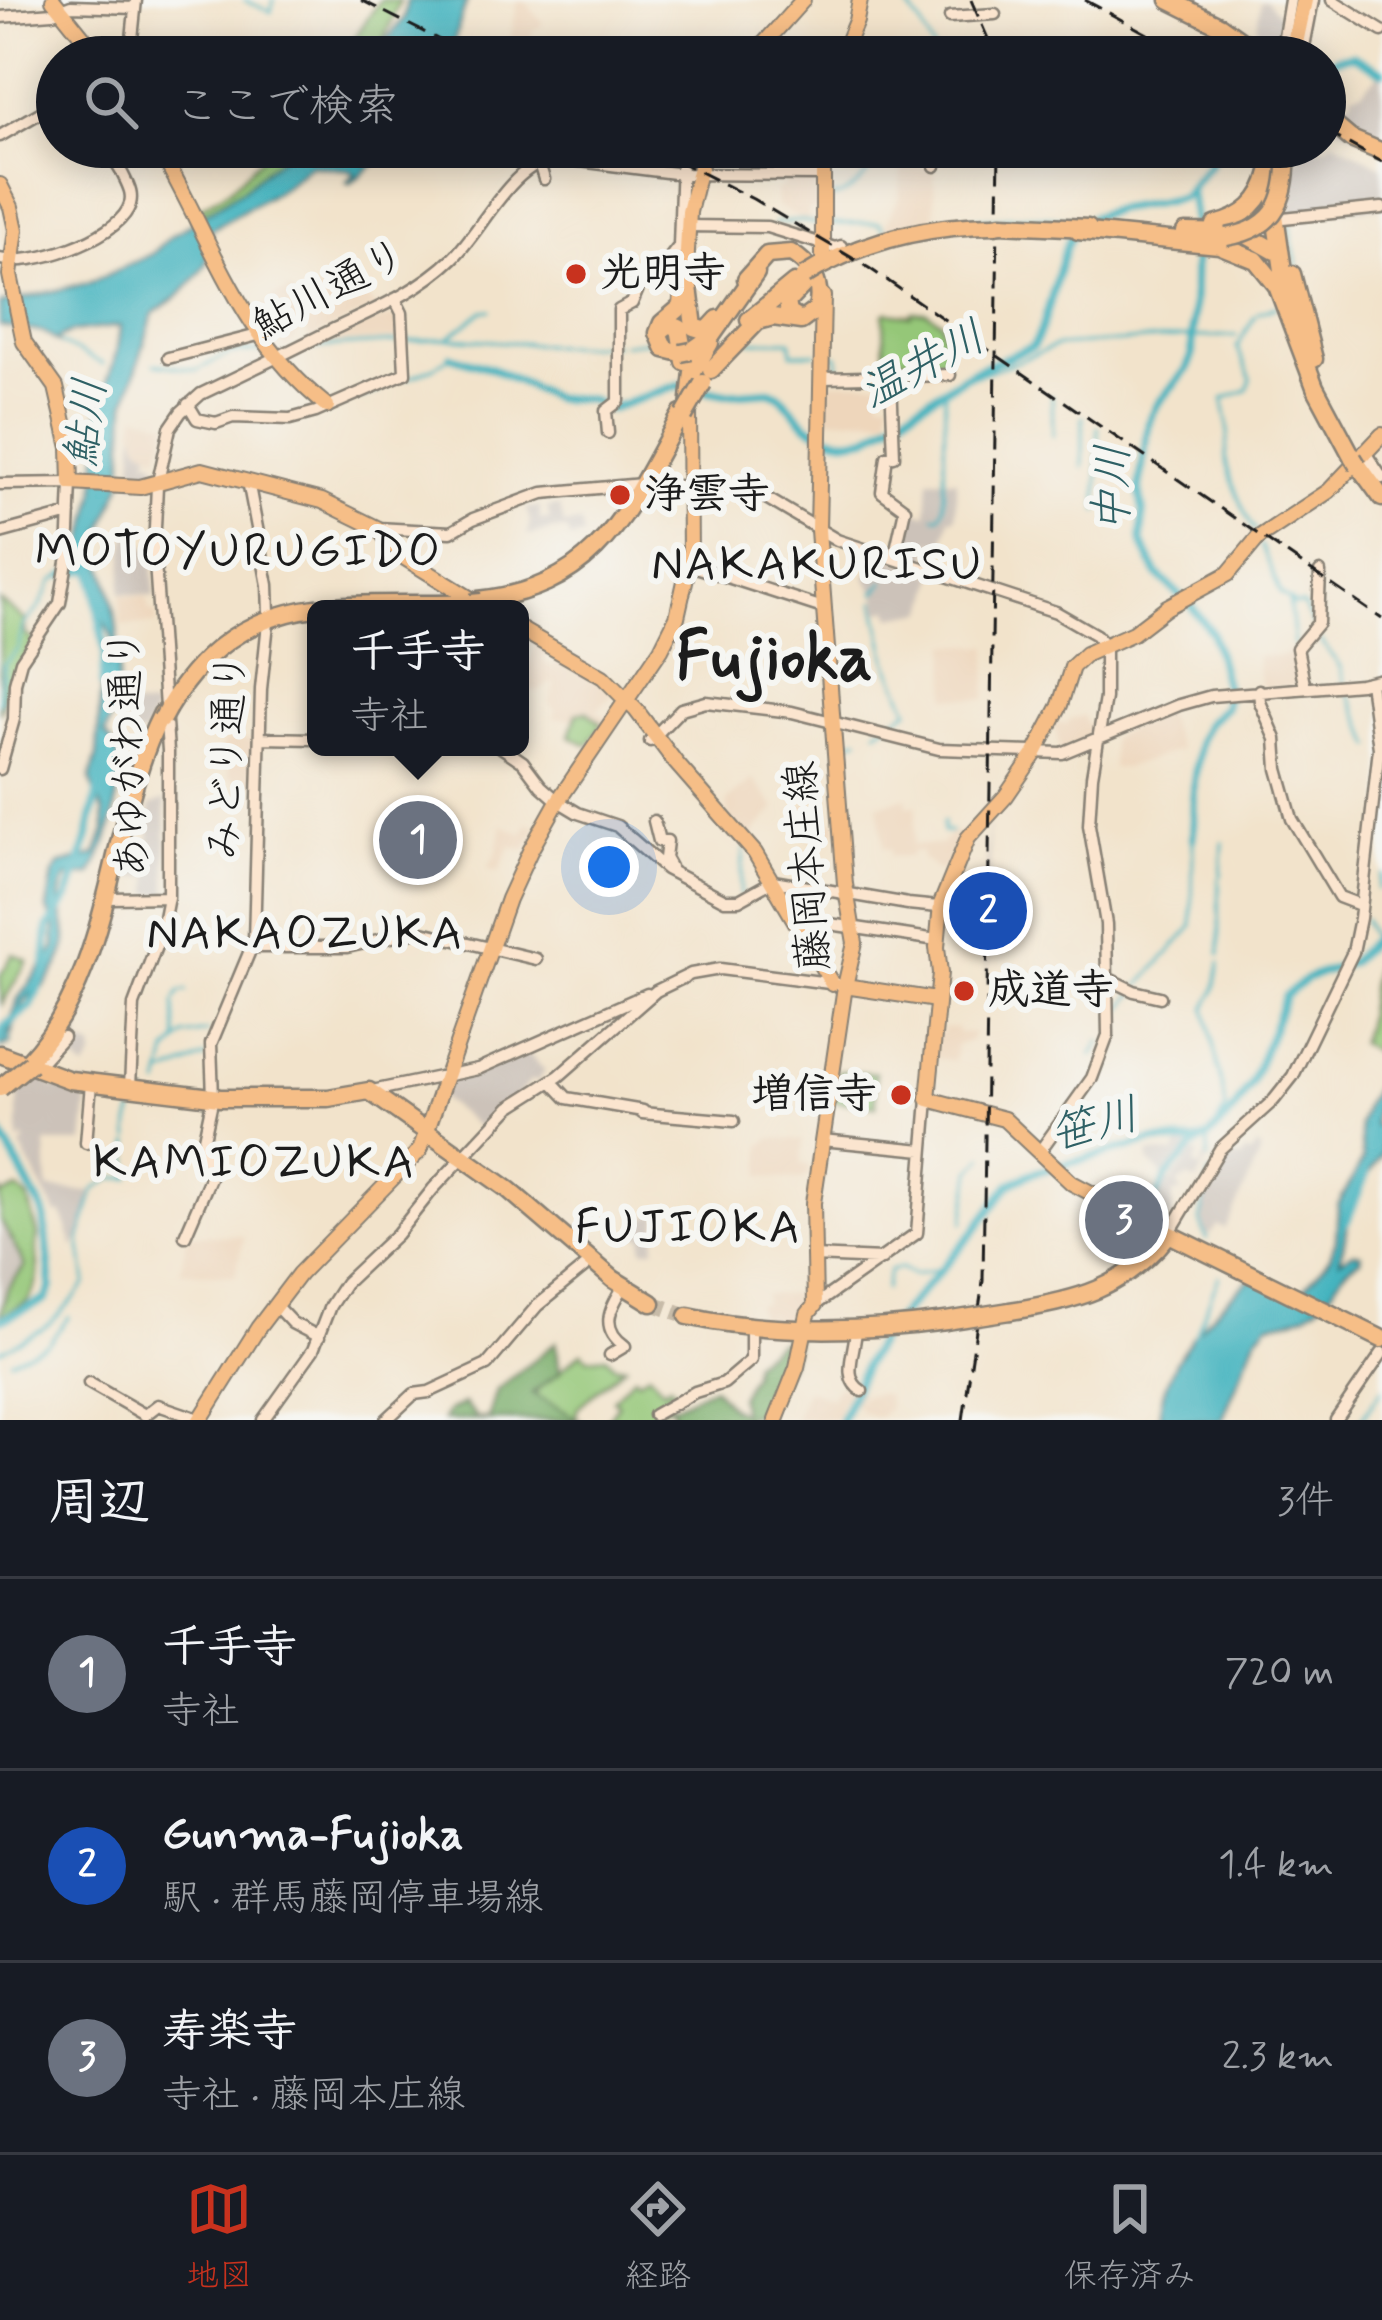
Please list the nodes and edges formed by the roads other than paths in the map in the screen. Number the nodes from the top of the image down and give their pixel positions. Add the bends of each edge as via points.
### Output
1 (801, 0) edge
2 (860, 0) edge
3 (1169, 0) edge
4 (1303, 0) edge
5 (1332, 0) edge
6 (58, 4) edge
7 (135, 4) edge
8 (995, 14) dead end
9 (0, 16) edge
10 (950, 17) dead end
11 (1382, 31) edge
12 (83, 36) edge
13 (132, 36) edge
14 (769, 36) edge
15 (850, 36) edge
16 (1235, 36) edge
17 (1285, 36) edge
18 (1297, 36) edge
19 (36, 115) edge
20 (1346, 135) edge
21 (0, 136) edge
22 (1382, 152) edge
23 (125, 168) edge
24 (169, 168) edge
25 (525, 168) edge
26 (541, 168) edge
27 (640, 168) edge
28 (687, 168) edge
29 (694, 168) edge
30 (823, 168) edge
31 (1271, 168) edge
32 (1278, 168) edge
33 (1280, 168) edge
34 (691, 174) junction
35 (823, 175) junction
36 (544, 179) dead end
37 (0, 185) edge
38 (1382, 208) edge
39 (1279, 218) junction
40 (684, 225) junction
41 (1121, 232) junction
42 (885, 241) junction
43 (841, 246) dead end
44 (1275, 251) dead end
45 (782, 254) junction
46 (6, 260) edge
47 (816, 269) junction
48 (685, 271) junction
49 (1291, 273) dead end
50 (741, 287) junction
51 (395, 299) junction
52 (695, 305) dead end
53 (741, 328) junction
54 (258, 335) junction
55 (168, 358) dead end
56 (274, 358) junction
57 (691, 373) junction
58 (950, 375) dead end
59 (824, 378) junction
60 (891, 378) junction
61 (188, 404) junction
62 (327, 406) junction
63 (685, 413) junction
64 (608, 433) dead end
65 (1343, 433) junction
66 (1382, 435) edge
67 (1365, 469) edge
68 (248, 482) junction
69 (72, 483) junction
70 (157, 483) junction
71 (0, 484) edge
72 (690, 486) junction
73 (70, 514) junction
74 (377, 528) junction
75 (818, 530) junction
76 (0, 533) edge
77 (894, 558) junction
78 (688, 564) junction
79 (1320, 572) dead end
80 (333, 600) edge
81 (373, 600) edge
82 (472, 600) edge
83 (489, 600) edge
84 (307, 606) edge
85 (823, 606) junction
86 (529, 634) edge
87 (1105, 646) junction
88 (798, 664) dead end
89 (828, 664) junction
90 (1376, 680) edge
91 (1305, 688) junction
92 (1259, 690) junction
93 (626, 698) junction
94 (166, 712) junction
95 (832, 722) junction
96 (260, 738) junction
97 (307, 739) edge
98 (653, 739) junction
99 (1096, 741) junction
100 (1034, 755) junction
101 (516, 756) edge
102 (0, 770) edge
103 (557, 800) junction
104 (654, 821) dead end
105 (668, 870) junction
106 (773, 881) junction
107 (847, 895) junction
108 (168, 897) junction
109 (112, 898) dead end
110 (1360, 905) junction
111 (940, 909) junction
112 (980, 911) dead end
113 (796, 919) junction
114 (854, 928) junction
115 (937, 940) junction
116 (252, 947) junction
117 (489, 950) junction
118 (536, 959) dead end
119 (1106, 978) junction
120 (838, 985) junction
121 (656, 991) junction
122 (1160, 997) dead end
123 (936, 1000) junction
124 (63, 1037) dead end
125 (22, 1061) edge
126 (445, 1077) junction
127 (551, 1081) junction
128 (91, 1083) junction
129 (0, 1086) edge
130 (130, 1086) junction
131 (369, 1091) junction
132 (213, 1097) junction
133 (928, 1099) junction
134 (734, 1120) dead end
135 (426, 1131) junction
136 (821, 1140) junction
137 (86, 1142) dead end
138 (923, 1150) junction
139 (1039, 1150) junction
140 (464, 1157) junction
141 (1168, 1234) junction
142 (185, 1236) dead end
143 (813, 1256) junction
144 (882, 1259) junction
145 (592, 1261) junction
146 (624, 1286) junction
147 (652, 1303) tunnel mouth
148 (274, 1305) junction
149 (815, 1305) junction
150 (688, 1316) tunnel mouth
151 (751, 1324) junction
152 (805, 1327) junction
153 (856, 1328) junction
154 (319, 1336) junction
155 (1382, 1339) edge
156 (1382, 1352) edge
157 (610, 1355) dead end
158 (88, 1383) dead end
159 (857, 1388) dead end
160 (654, 1415) dead end
161 (200, 1420) edge
162 (263, 1420) edge
163 (386, 1420) edge
164 (776, 1420) edge
165 (1336, 1420) edge

1 - 14 main road
2 - 15 main road
3 - 16 highway
4 - 17 street
4 - 18 highway
5 - 11 street
6 - 7 street
6 - 9 street
6 - 12 main road
7 - 13 street
8 - 10 street
19 - 21 street
20 - 22 highway
23 - 46 street via 131,193 122,217 61,255
24 - 54 main road
25 - 51 street, 鮎川通り via 456,255
26 - 36 street
27 - 34 street
28 - 34 street
29 - 34 main road
30 - 35 main road, 藤岡本庄線
31 - 41 highway via 1265,188 1239,216
32 - 39 highway
33 - 41 highway, bridge via 1284,193 1253,230 1226,237
34 - 35 street
34 - 40 main road
35 - 47 main road, 藤岡本庄線
37 - 46 main road via 16,230
38 - 39 street
39 - 65 highway via 1300,327
39 - 67 highway via 1300,343 1326,407
40 - 47 street via 766,227
40 - 48 main road
40 - 64 street via 676,252 619,310 619,401 608,408
41 - 42 highway via 944,227
41 - 44 highway via 1233,231
41 - 67 highway via 1220,245 1260,264 1277,286 1315,387
42 - 45 highway via 822,257
42 - 47 highway
43 - 47 street
45 - 50 highway via 756,258
45 - 52 highway via 764,270 766,295 731,330 716,327
45 - 53 highway via 788,280
46 - 69 main road via 23,341 56,385
47 - 50 highway via 787,302 799,319 818,299 812,277 797,260 771,255
47 - 53 highway
47 - 57 highway
47 - 59 main road, 藤岡本庄線
48 - 50 highway via 697,330 709,330
48 - 57 main road
48 - 57 highway via 682,306 658,333
49 - 65 highway
50 - 57 highway
50 - 57 highway
50 - 57 highway via 767,255 791,253 815,278 817,309 801,321 758,320
51 - 56 street, 鮎川通り
51 - 62 street via 405,373
53 - 57 highway
54 - 55 street
54 - 56 main road
56 - 61 street, 鮎川通り
56 - 62 main road
57 - 63 highway, bridge
57 - 72 main road
58 - 60 street
59 - 60 street
59 - 75 main road, 藤岡本庄線
60 - 77 street via 894,456 887,458 883,492 905,509
61 - 62 street via 197,419 216,423 290,419
61 - 70 street via 165,438
63 - 72 main road
63 - 83 highway via 644,493 608,541 550,581
65 - 67 highway
66 - 67 main road
67 - 87 main road via 1258,538 1230,572
68 - 70 main road via 196,470
68 - 74 main road via 327,503
68 - 96 street, みどり通り via 268,586
69 - 70 main road
69 - 71 street
69 - 73 street
70 - 94 street, あゆがわ通り
72 - 74 street via 543,494 451,532
72 - 75 street via 756,492
72 - 78 main road
73 - 76 street
73 - 102 street via 56,613 18,671
74 - 82 main road via 405,558
75 - 77 street
75 - 85 main road, 藤岡本庄線
77 - 87 street via 1056,612
78 - 85 street
78 - 93 main road via 666,634
79 - 91 street via 1318,623 1297,649
80 - 81 highway
84 - 94 highway via 250,624 213,650
85 - 89 main road, 藤岡本庄線
86 - 93 main road
87 - 99 street
87 - 100 main road via 1072,667
88 - 89 street
89 - 95 main road, 藤岡本庄線
90 - 91 street
90 - 110 street via 1379,748
91 - 92 street
92 - 99 street via 1174,706
92 - 110 street via 1292,819 1339,897
93 - 98 main road
93 - 103 main road
94 - 108 street, あゆがわ通り
94 - 125 highway via 140,766 77,985 55,1028
95 - 98 street via 701,702 681,709
95 - 100 street via 928,747
95 - 107 main road, 藤岡本庄線
96 - 97 street
96 - 116 street, みどり通り
98 - 106 main road
99 - 100 street
99 - 119 street via 1087,835
100 - 111 main road via 968,838
101 - 103 street
103 - 105 street via 617,826
103 - 117 main road
104 - 105 street via 659,841 667,841
105 - 106 street via 725,901
106 - 107 street
106 - 113 main road
107 - 111 street
107 - 114 main road, 藤岡本庄線
108 - 109 street
108 - 130 street, あゆがわ通り via 136,998
110 - 141 street via 1346,966 1288,1083 1220,1149
111 - 112 street
111 - 115 main road
113 - 114 street
113 - 120 main road
114 - 115 street
114 - 120 main road, 藤岡本庄線
115 - 123 main road
116 - 117 street via 347,947 418,931
116 - 132 street, みどり通り via 212,1044
117 - 118 street
117 - 126 main road
119 - 122 street
119 - 139 street via 1100,1058
120 - 121 street via 720,969
120 - 123 main road, 藤岡本庄線
120 - 136 main road
121 - 126 street
121 - 127 street
123 - 133 main road
124 - 125 street
125 - 128 highway
125 - 129 highway, bridge
126 - 131 street
126 - 135 main road
127 - 134 street via 567,1098 642,1114
127 - 140 street via 510,1107
128 - 130 highway
128 - 137 street
130 - 132 highway
131 - 132 highway
131 - 135 highway
132 - 142 street, みどり通り via 203,1143 210,1181
133 - 138 street
133 - 139 main road via 1000,1117
135 - 140 highway
135 - 148 main road via 413,1160
136 - 138 street
136 - 143 main road
138 - 144 street via 917,1233
139 - 141 main road via 1081,1189
140 - 145 highway
140 - 154 street via 345,1283
141 - 153 highway, bridge via 1124,1275 1076,1300
141 - 155 highway
143 - 144 street
143 - 149 main road
144 - 149 street
145 - 146 highway
145 - 163 street via 537,1306 487,1365 416,1392
146 - 147 highway
146 - 157 street via 608,1322 625,1346
148 - 154 street
148 - 161 main road
149 - 152 main road
150 - 151 highway
151 - 152 highway
151 - 160 street via 749,1362 724,1383
152 - 153 highway
152 - 164 main road
153 - 159 street via 850,1374
154 - 162 street
156 - 165 street
158 - 161 street via 145,1415 158,1405

